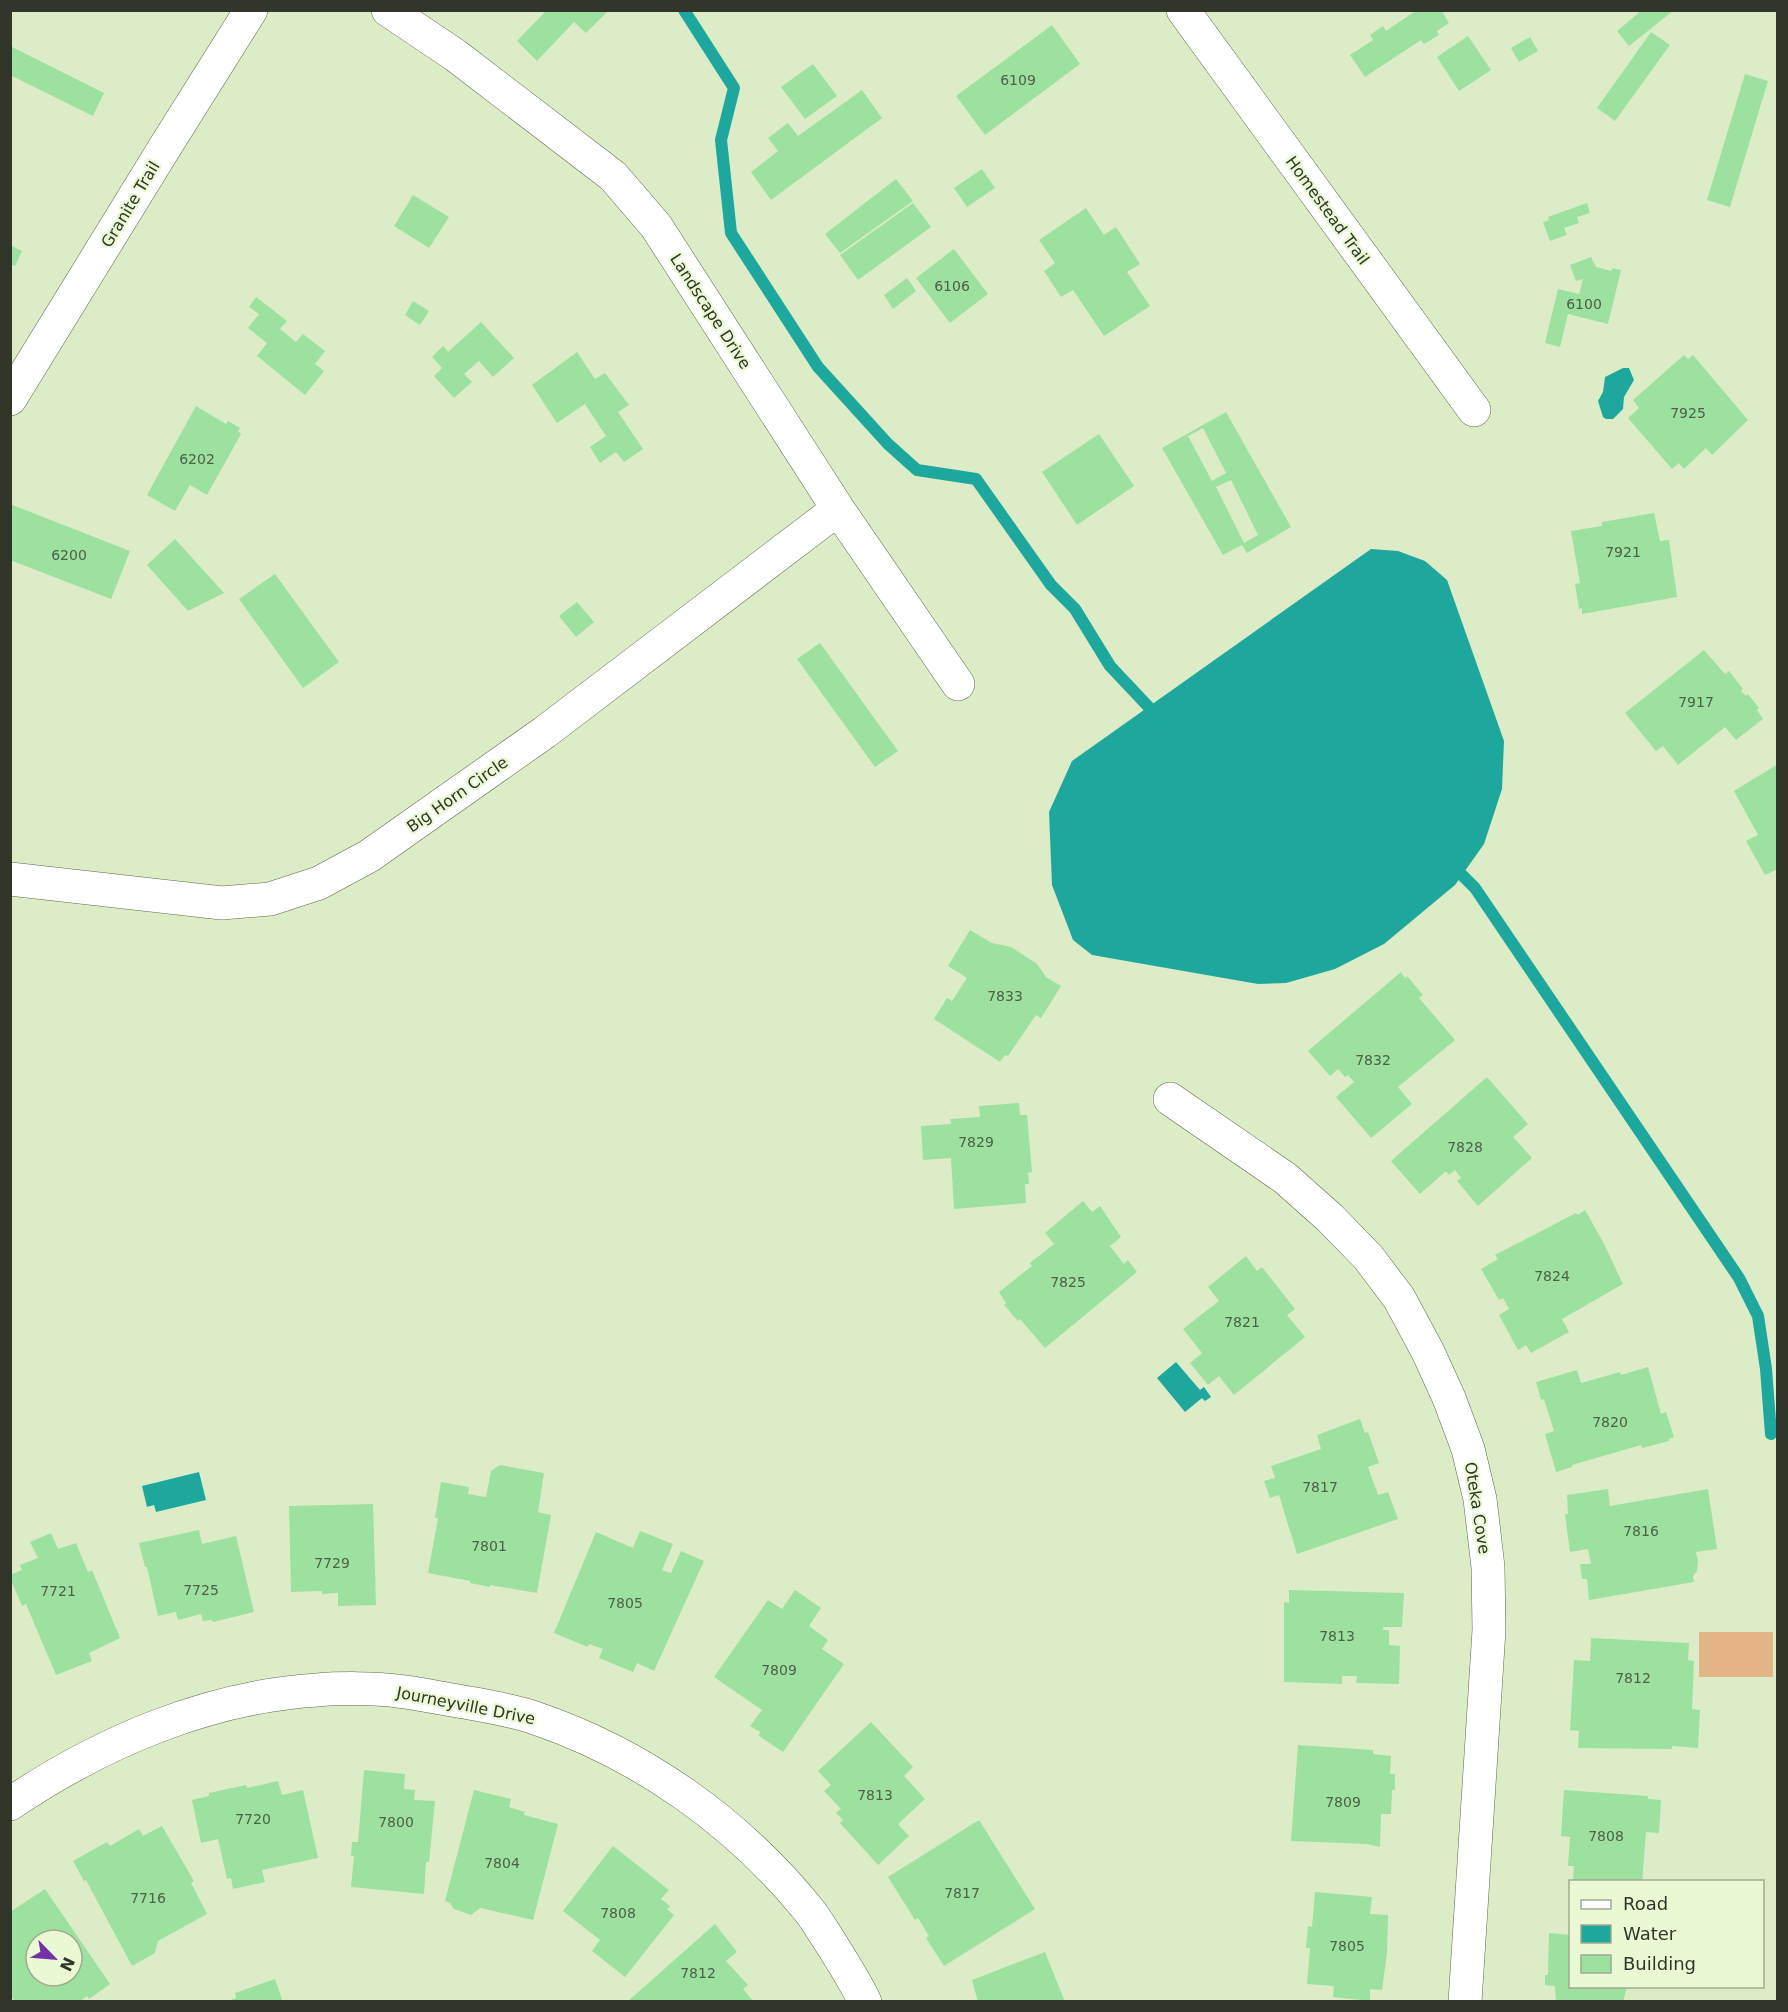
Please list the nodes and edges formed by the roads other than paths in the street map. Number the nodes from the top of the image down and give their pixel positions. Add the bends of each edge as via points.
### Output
1 (251, 10) edge
2 (388, 10) edge
3 (1183, 10) edge
4 (10, 399) edge
5 (1474, 410) dead end
6 (838, 509) junction
7 (958, 684) dead end
8 (10, 879) edge
9 (1170, 1099) dead end
10 (10, 1804) edge
11 (865, 2001) edge
12 (1465, 2001) edge

1 - 4 street, Granite Trail
2 - 6 street, Landscape Drive via 455,55 613,176 656,226
3 - 5 street, Homestead Trail
6 - 7 street, Landscape Drive
6 - 8 street, Big Horn Circle via 545,732 369,856 319,883 270,899 222,903
9 - 12 street, Oteka Cove via 1285,1178 1368,1257 1399,1298 1428,1352 1468,1449 1480,1499 1488,1567 1489,1630
10 - 11 street, Journeyville Drive via 100,1750 166,1724 250,1699 317,1690 395,1690 481,1705 532,1717 578,1734 670,1784 721,1821 809,1910

